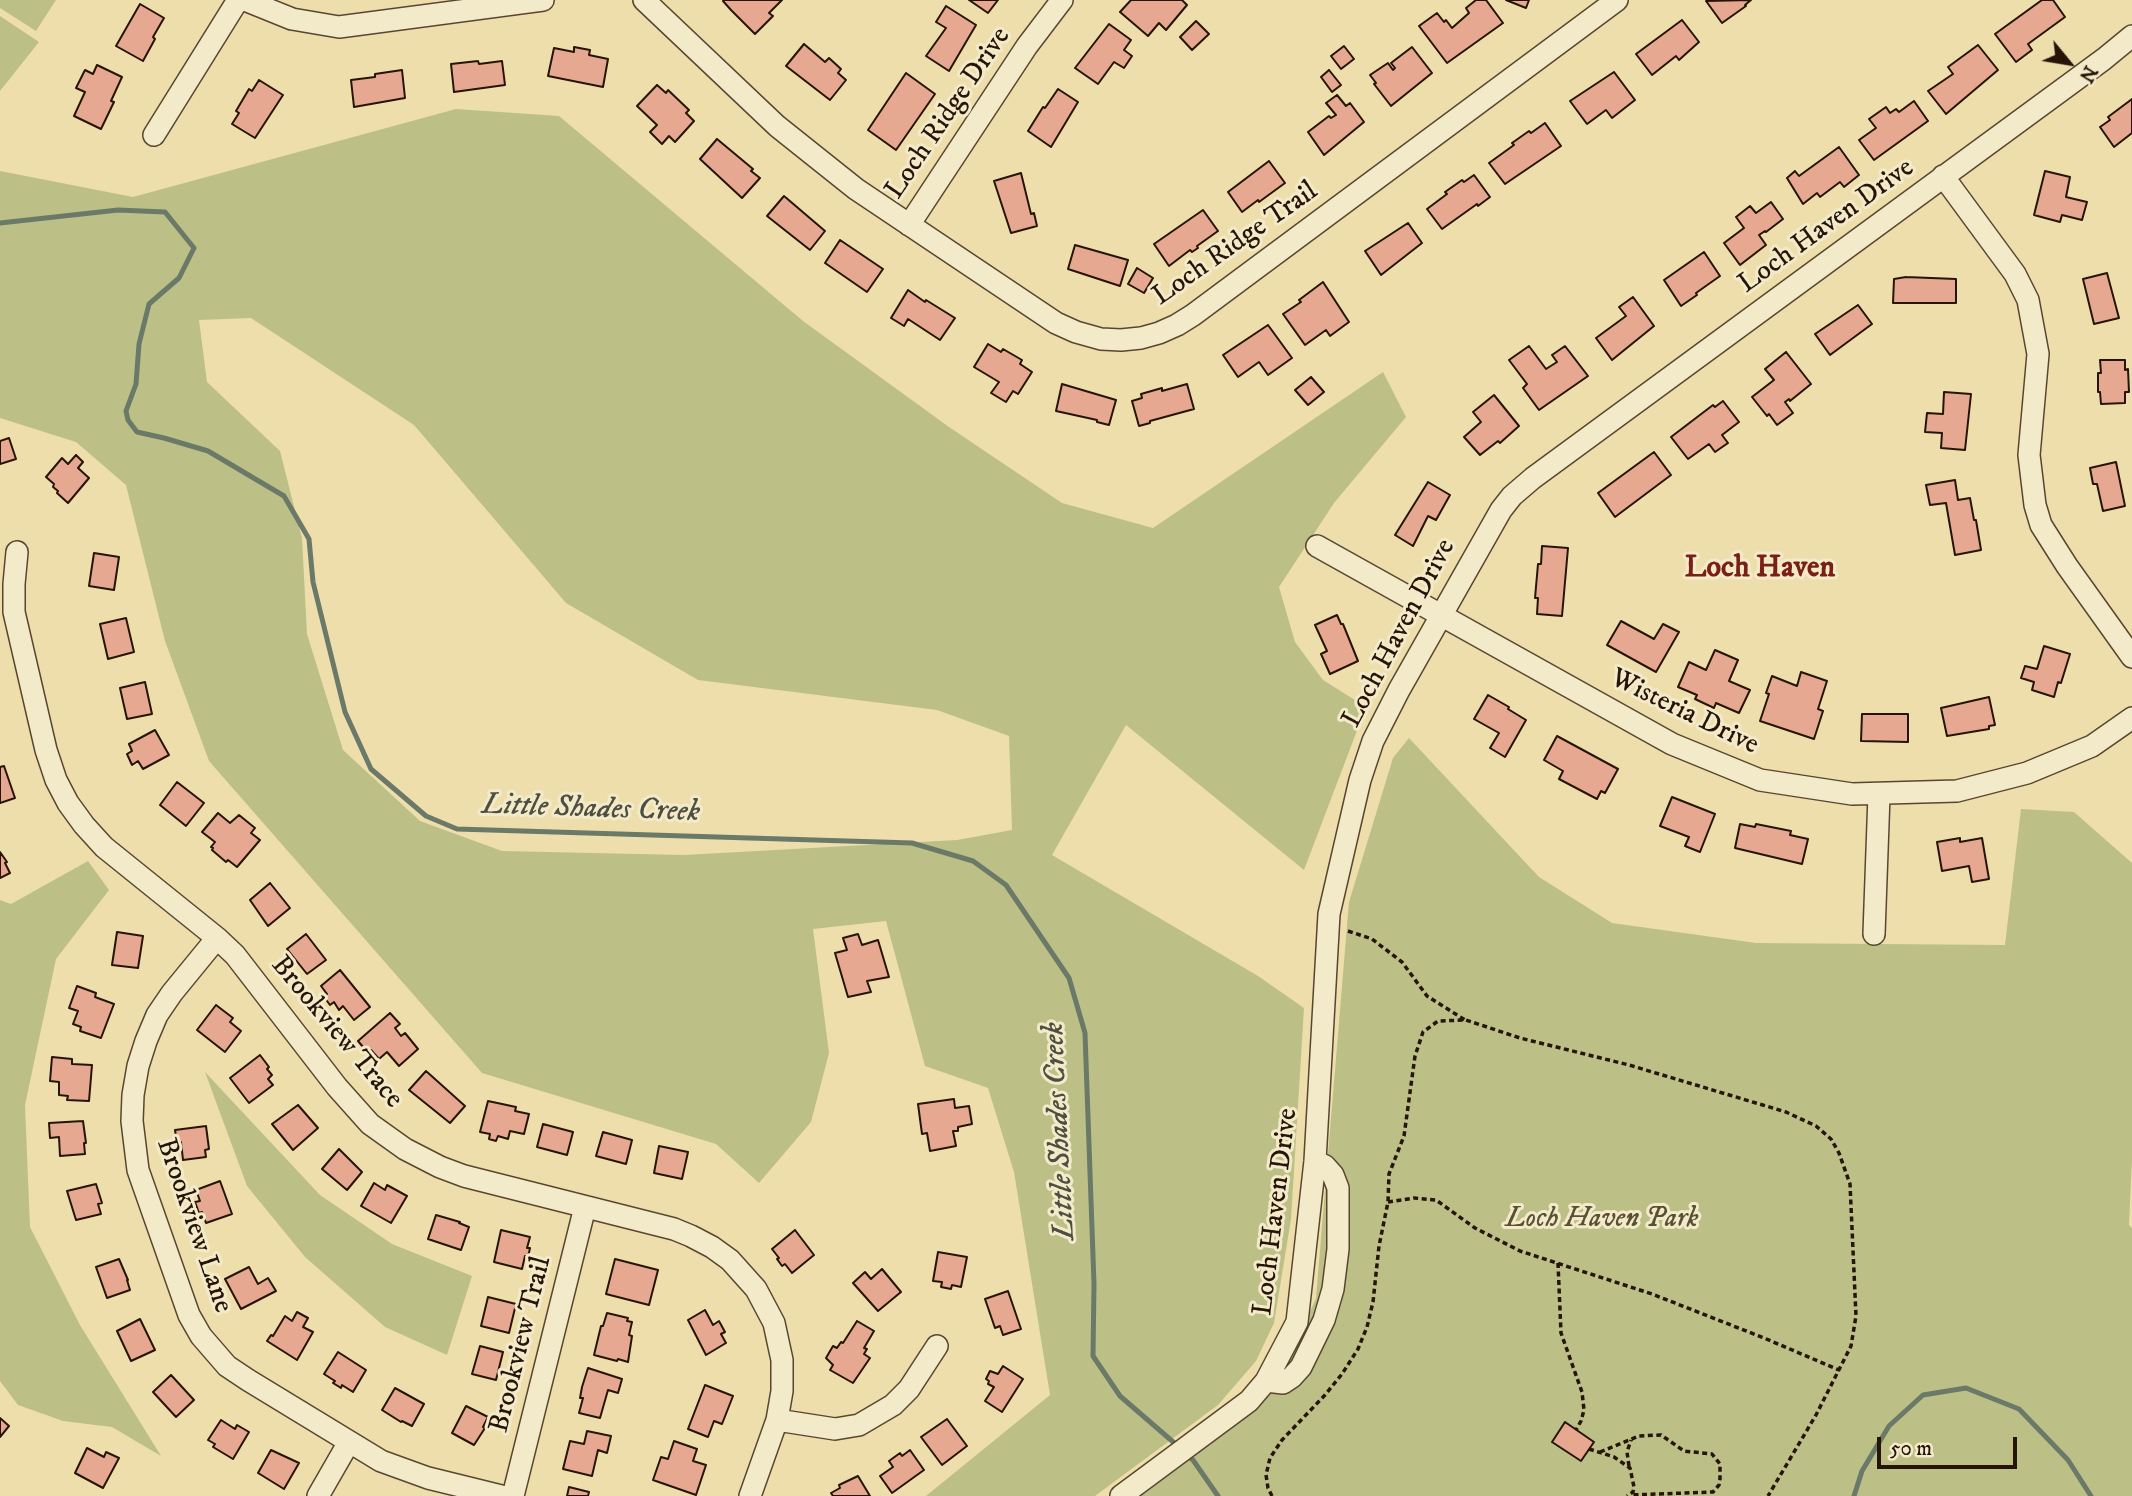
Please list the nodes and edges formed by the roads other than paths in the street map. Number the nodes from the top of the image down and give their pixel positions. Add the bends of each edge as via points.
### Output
1 (238, 0) edge
2 (245, 0) edge
3 (543, 0) edge
4 (644, 0) edge
5 (1062, 0) edge
6 (1617, 0) edge
7 (2132, 36) edge
8 (154, 135) dead end
9 (1944, 176) junction
10 (909, 225) junction
11 (1317, 546) dead end
12 (17, 552) dead end
13 (1442, 614) junction
14 (2132, 657) edge
15 (2132, 718) edge
16 (1878, 795) junction
17 (1874, 934) dead end
18 (217, 938) junction
19 (1315, 1161) junction
20 (585, 1207) junction
21 (937, 1346) dead end
22 (1266, 1381) junction
23 (777, 1420) junction
24 (349, 1442) junction
25 (318, 1496) edge
26 (501, 1496) edge
27 (513, 1496) edge
28 (750, 1496) edge
29 (1121, 1496) edge

1 - 8 street
2 - 3 street via 292,19 340,27
4 - 10 street, Loch Ridge Trail via 776,126
5 - 10 street, Loch Ridge Drive
6 - 10 street, Loch Ridge Trail via 1193,315 1158,333 1121,340 1076,332
7 - 9 street, Loch Haven Drive
9 - 13 street, Loch Haven Drive via 1512,496
9 - 14 street via 2015,274 2028,300 2038,354 2029,455 2041,525
11 - 13 street, Wisteria Drive
12 - 18 street, Brookview Trace via 14,612 56,780 68,803 104,847
13 - 16 street, Wisteria Drive via 1672,744 1760,780
13 - 19 street, Loch Haven Drive via 1373,741 1347,835 1329,914
15 - 16 street, Wisteria Drive via 2092,746 2027,773 1957,791
16 - 17 street
18 - 20 street, Brookview Trace via 251,973 359,1112 384,1135 425,1160 464,1176
18 - 24 street, Brookview Lane via 172,993 146,1041 133,1096 138,1170 182,1297 201,1336 227,1366
19 - 22 street, Loch Haven Drive via 1297,1322
19 - 22 street via 1334,1175 1338,1188 1333,1289 1301,1367 1283,1383
20 - 23 street, Brookview Trace via 691,1236 730,1260 743,1274 774,1323 782,1360
20 - 27 street, Brookview Trail
21 - 23 street via 909,1389 893,1405 859,1425 835,1429
22 - 29 street, Loch Haven Drive via 1249,1401
23 - 28 street, Brookview Trace
24 - 25 street
24 - 26 street, Brookview Lane via 404,1471

